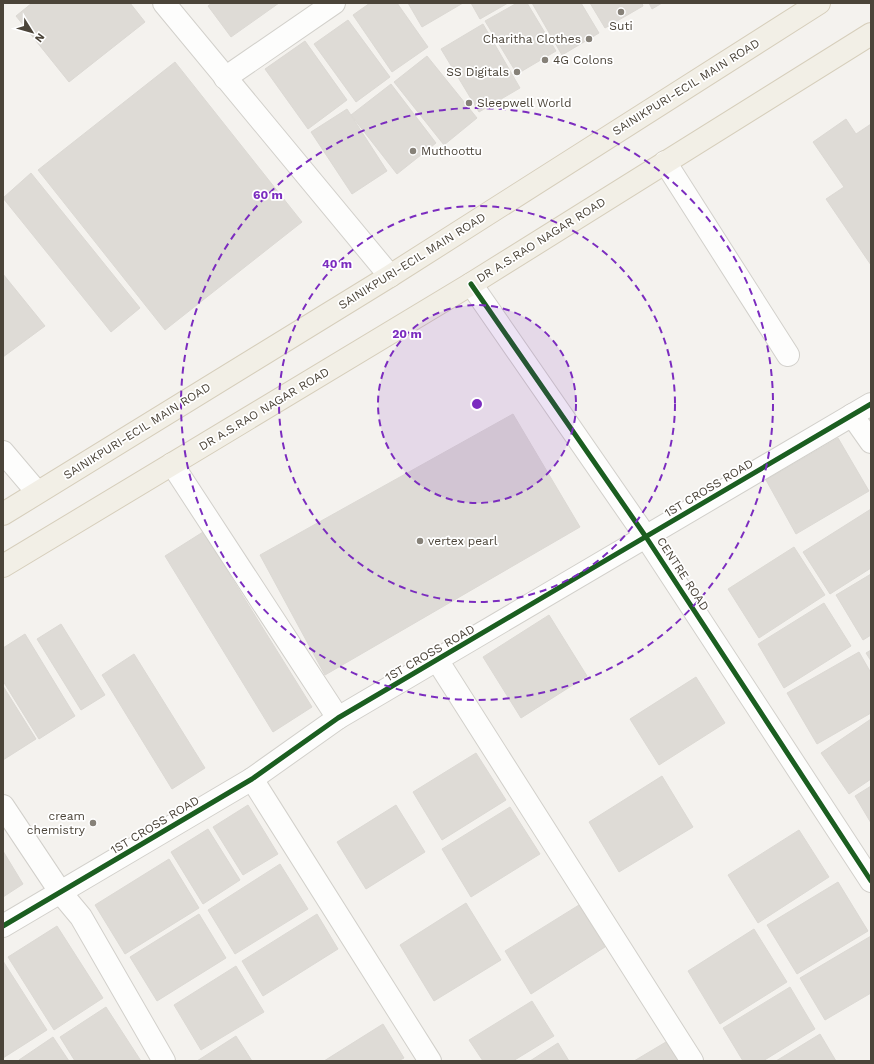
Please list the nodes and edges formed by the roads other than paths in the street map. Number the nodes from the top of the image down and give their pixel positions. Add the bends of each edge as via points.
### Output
1 (164, 3) edge
2 (334, 3) edge
3 (819, 3) edge
4 (871, 34) edge
5 (225, 78) junction
6 (666, 162) junction
7 (390, 276) junction
8 (471, 284) junction
9 (788, 355) dead end
10 (871, 404) edge
11 (852, 415) junction
12 (871, 442) edge
13 (3, 452) edge
14 (172, 464) junction
15 (37, 492) junction
16 (3, 514) edge
17 (646, 537) junction
18 (3, 566) edge
19 (437, 660) junction
20 (338, 718) junction
21 (252, 779) junction
22 (3, 806) edge
23 (871, 881) edge
24 (61, 893) junction
25 (3, 926) edge
26 (164, 1061) edge
27 (430, 1061) edge
28 (692, 1061) edge

1 - 5 street
2 - 5 street
3 - 7 main road, SAINIKPURI-ECIL MAIN ROAD
4 - 6 main road, DR A.S.RAO NAGAR ROAD
5 - 7 street
6 - 8 main road, DR A.S.RAO NAGAR ROAD
6 - 9 street
7 - 15 main road, SAINIKPURI-ECIL MAIN ROAD
8 - 14 main road, DR A.S.RAO NAGAR ROAD
8 - 17 street, CENTRE ROAD
10 - 11 street, 1ST CROSS ROAD
11 - 12 street
11 - 17 street, 1ST CROSS ROAD
13 - 15 street
14 - 18 main road, DR A.S.RAO NAGAR ROAD
14 - 20 street
15 - 16 main road, SAINIKPURI-ECIL MAIN ROAD
17 - 19 street, 1ST CROSS ROAD
17 - 23 street, CENTRE ROAD
19 - 20 street, 1ST CROSS ROAD
19 - 28 street
20 - 21 street, 1ST CROSS ROAD
21 - 24 street, 1ST CROSS ROAD
21 - 27 street
22 - 24 street
24 - 25 street, 1ST CROSS ROAD
24 - 26 street via 81,917

